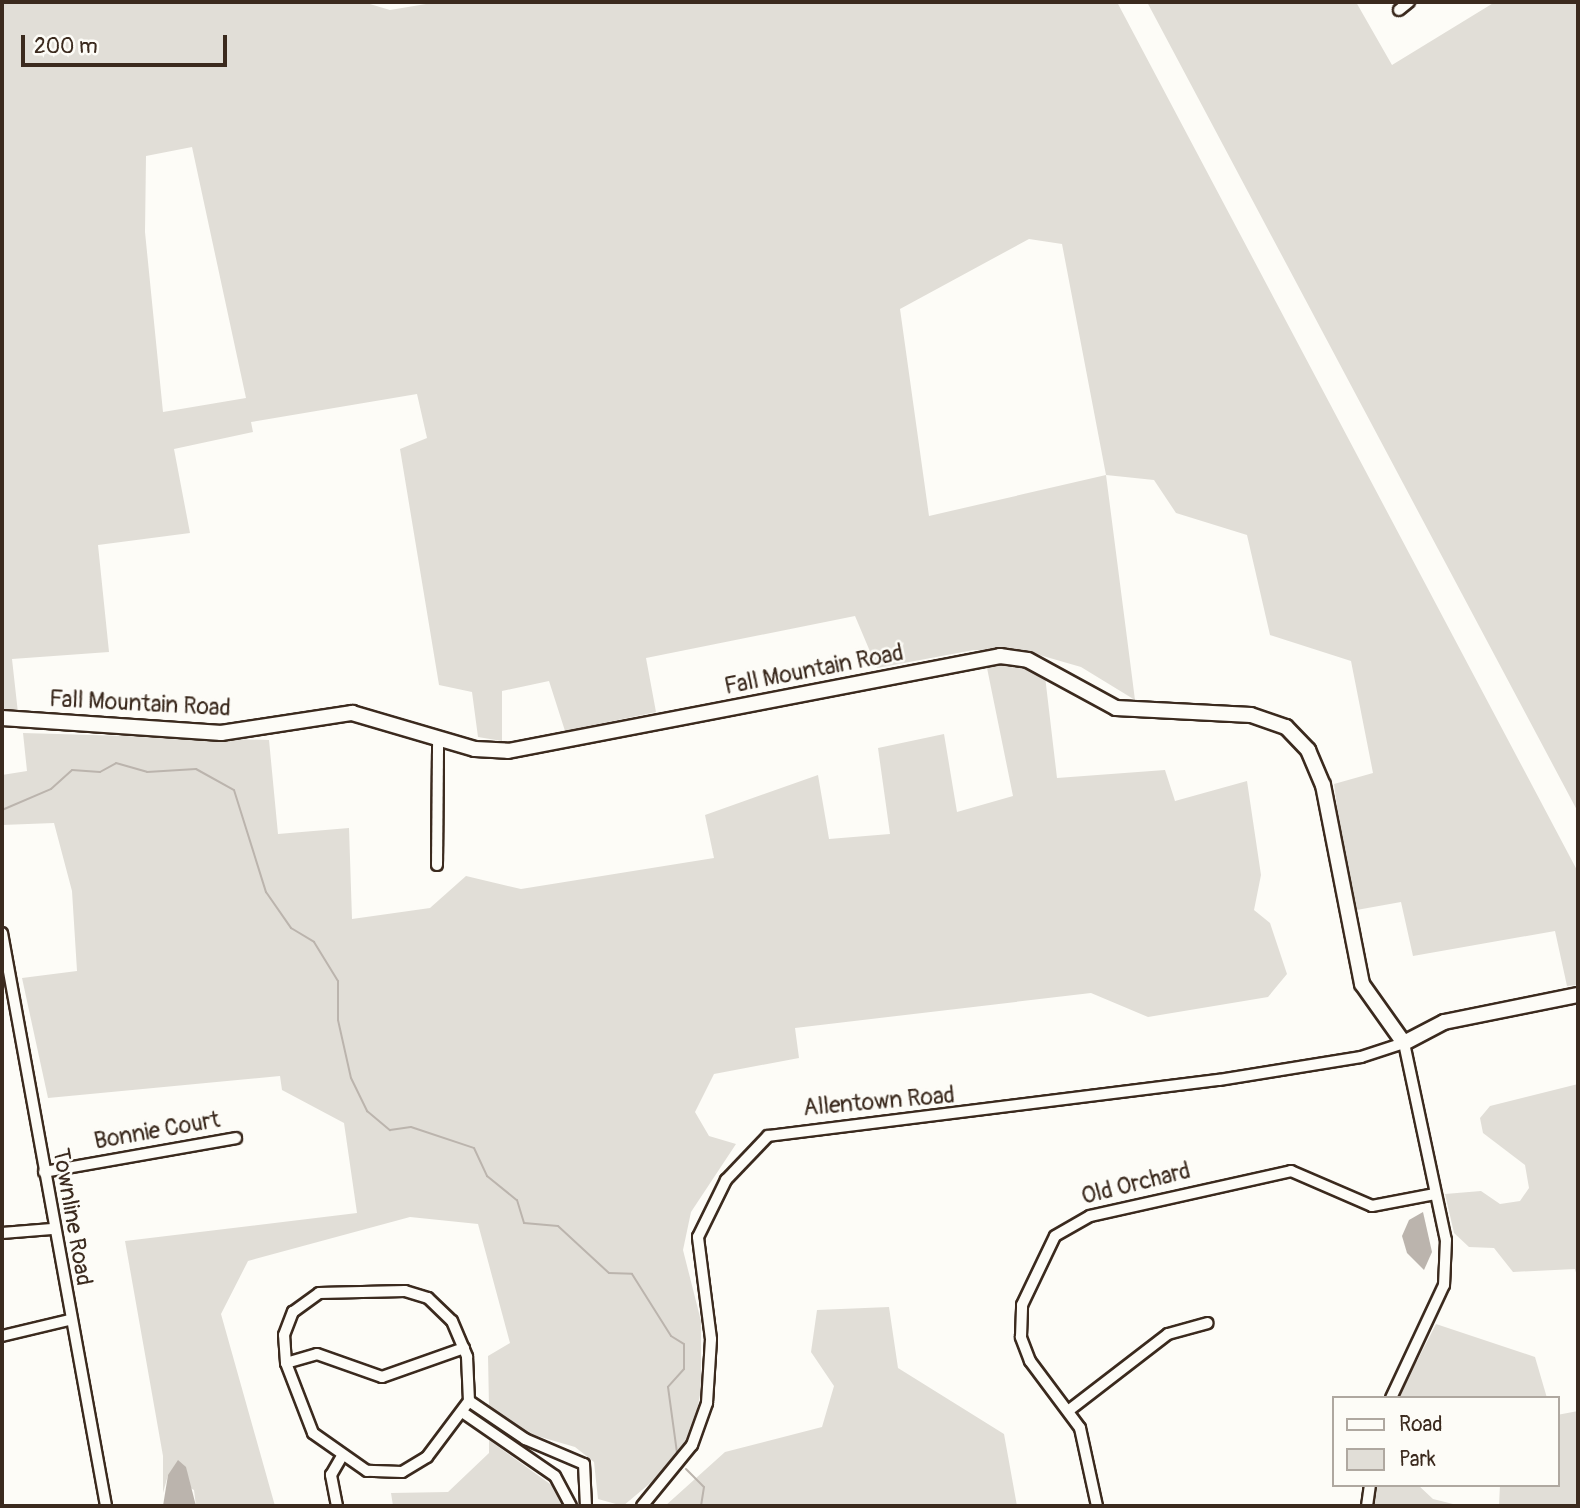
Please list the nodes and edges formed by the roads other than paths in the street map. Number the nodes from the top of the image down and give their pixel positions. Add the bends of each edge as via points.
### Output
1 (1409, 2) edge
2 (1399, 9) dead end
3 (2, 718) edge
4 (438, 739) junction
5 (437, 865) dead end
6 (2, 933) edge
7 (1578, 995) edge
8 (1404, 1042) junction
9 (236, 1138) dead end
10 (44, 1172) junction
11 (1435, 1194) junction
12 (52, 1229) junction
13 (2, 1233) edge
14 (69, 1320) junction
15 (1208, 1323) dead end
16 (2, 1336) edge
17 (464, 1348) junction
18 (286, 1363) junction
19 (1392, 1396) edge
20 (469, 1401) junction
21 (1068, 1411) junction
22 (465, 1414) junction
23 (342, 1456) junction
24 (1370, 1487) edge
25 (106, 1506) edge
26 (337, 1506) edge
27 (571, 1506) edge
28 (586, 1506) edge
29 (642, 1506) edge
30 (1097, 1506) edge
31 (1367, 1506) edge

1 - 2 street
3 - 4 main road, Fall Mountain Road via 221,733 352,713
4 - 5 street
4 - 8 main road, Fall Mountain Road via 499,751 548,746 1000,656 1028,660 1116,708 1251,715 1286,727 1308,750 1323,785 1363,984
6 - 10 street, Townline Road
7 - 8 main road via 1444,1023
8 - 11 street
8 - 29 street, Allentown Road via 1361,1057 1219,1080 768,1136 726,1180 702,1226 697,1264 711,1348 705,1411 692,1445
9 - 10 street, Bonnie Court
10 - 12 street, Townline Road
11 - 19 street via 1446,1240 1444,1285
11 - 21 street, Old Orchard via 1372,1206 1291,1171 1067,1225 1042,1254 1019,1323 1030,1361
12 - 13 street
12 - 14 street, Townline Road
14 - 16 street
14 - 25 street, Townline Road
15 - 21 street via 1168,1334
17 - 18 street via 382,1377 317,1354
17 - 18 street via 452,1321 428,1298 405,1291 319,1293 293,1312 284,1335
17 - 20 street
18 - 23 street via 313,1433
20 - 22 street
20 - 28 street via 516,1435 584,1464
21 - 30 street, Old Orchard via 1087,1444
22 - 23 street via 427,1457 402,1472 367,1471
22 - 27 street via 555,1476
23 - 26 street via 331,1475
24 - 31 street

